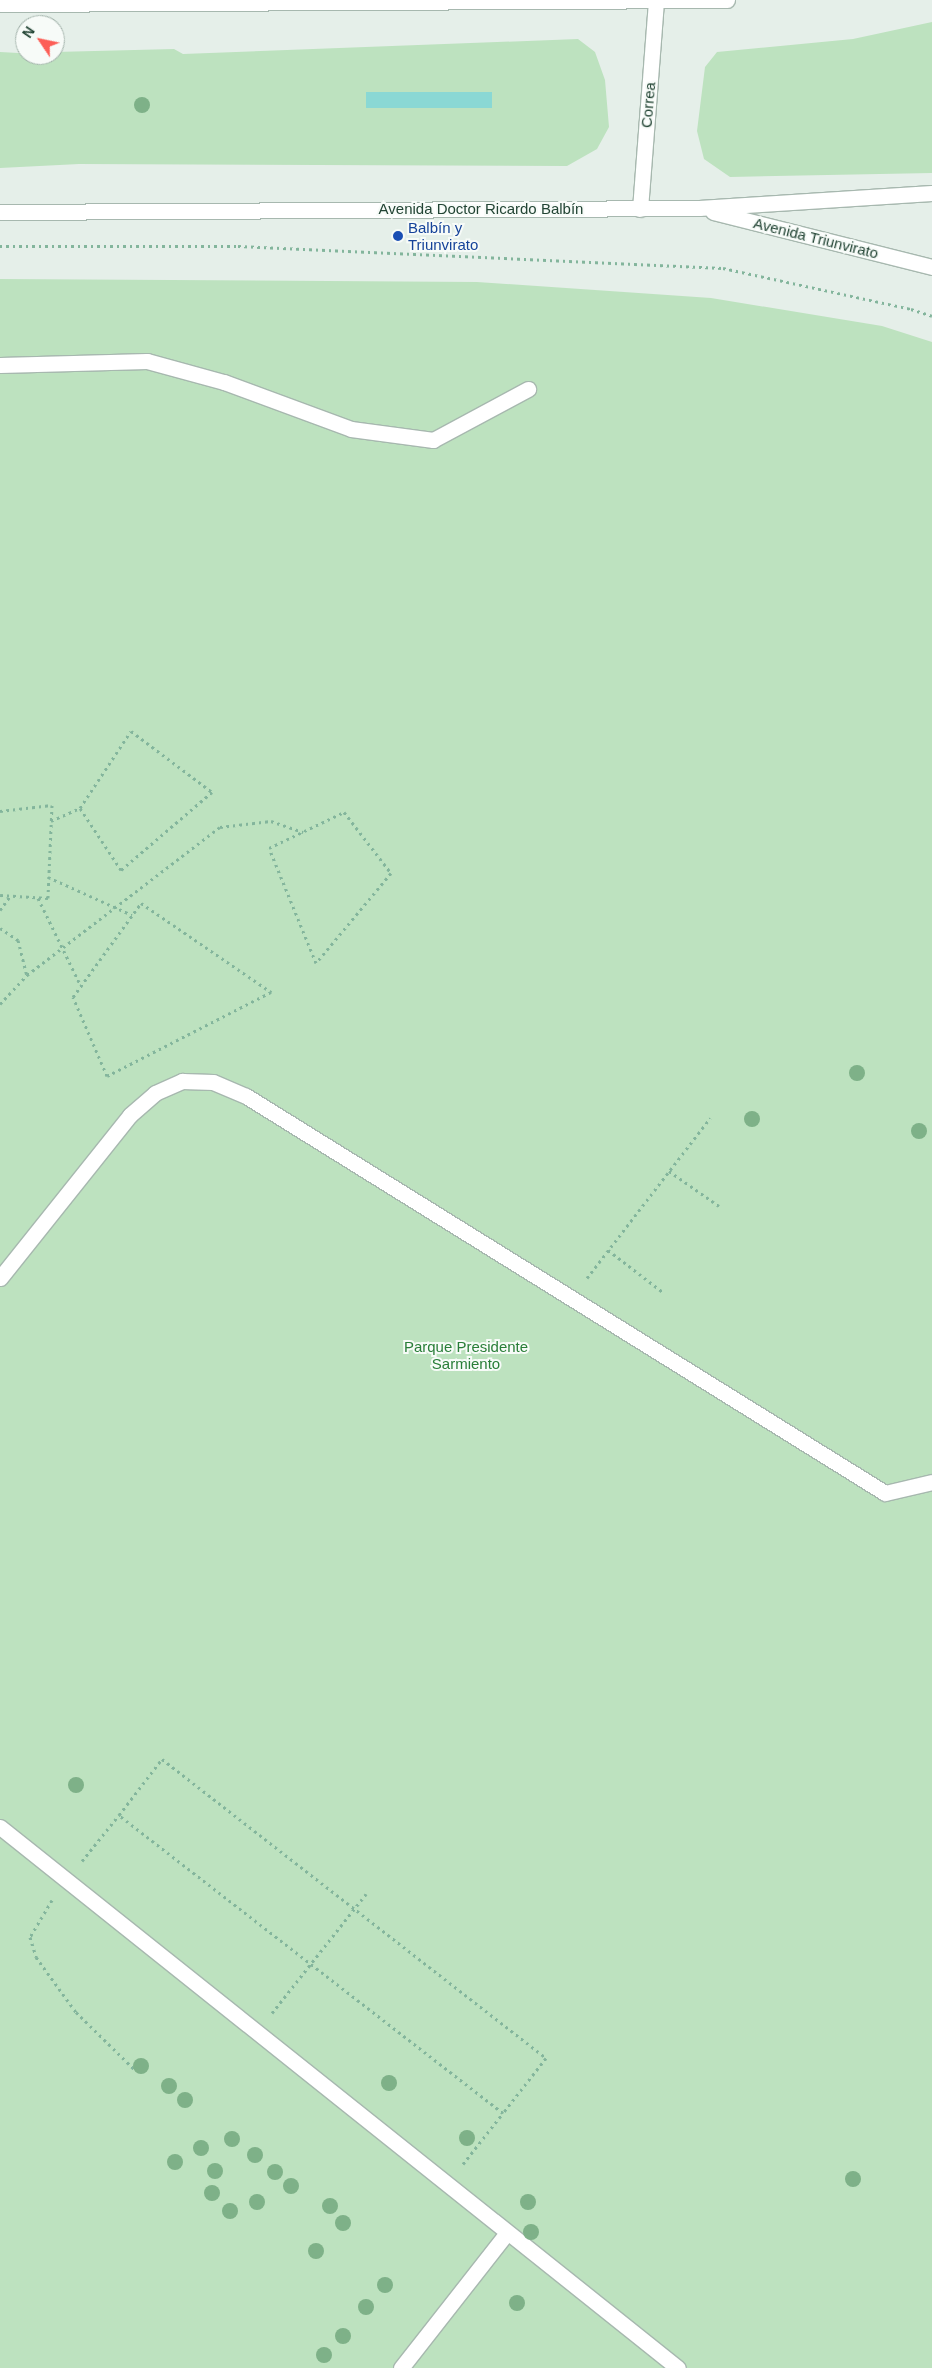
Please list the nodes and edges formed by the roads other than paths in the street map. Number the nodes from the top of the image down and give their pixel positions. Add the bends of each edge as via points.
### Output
1 (727, 0) edge
2 (131, 1) edge
3 (656, 1) edge
4 (0, 4) edge
5 (932, 193) edge
6 (700, 208) junction
7 (640, 209) junction
8 (0, 212) edge
9 (932, 267) edge
10 (0, 365) edge
11 (528, 389) dead end
12 (0, 1278) edge
13 (932, 1482) edge
14 (0, 1828) edge
15 (507, 2234) junction
16 (401, 2368) edge
17 (678, 2368) edge

1 - 3 main road
2 - 3 main road
2 - 4 main road
3 - 7 main road, Correa
5 - 6 main road, Avenida Doctor Ricardo Balbín
6 - 7 main road, Avenida Doctor Ricardo Balbín
6 - 9 main road, Avenida Triunvirato
7 - 8 main road, Avenida Doctor Ricardo Balbín
10 - 11 main road via 147,361 224,382 351,429 433,440
12 - 13 main road via 130,1115 155,1093 182,1081 213,1082 246,1096 886,1493
14 - 15 main road
15 - 16 main road
15 - 17 main road

